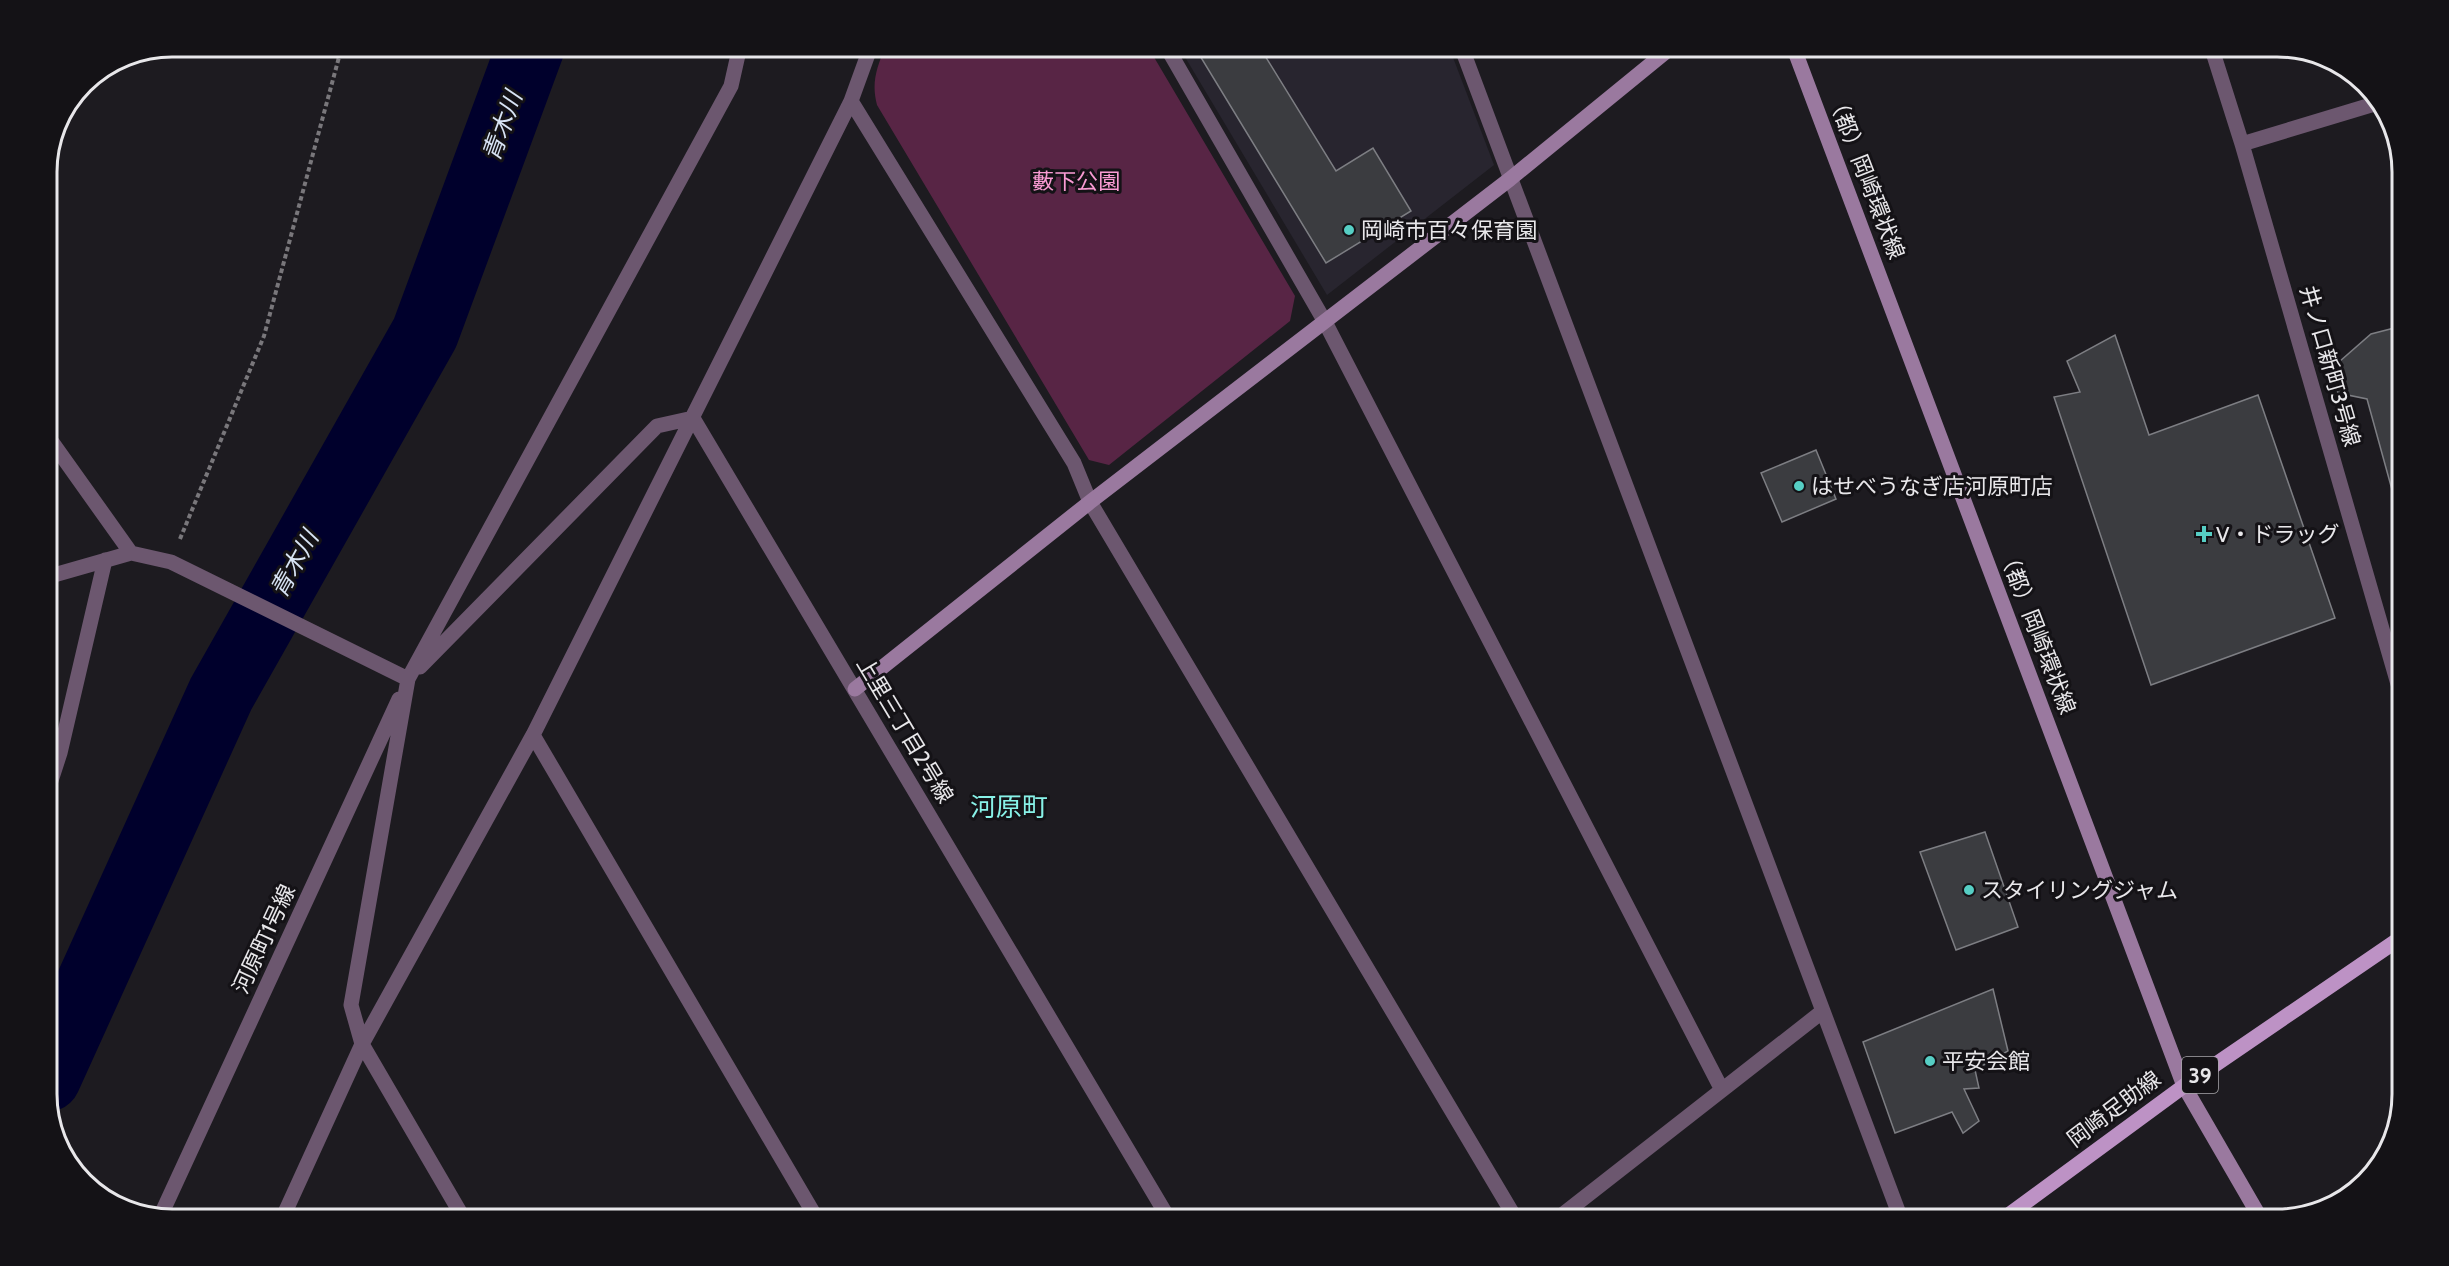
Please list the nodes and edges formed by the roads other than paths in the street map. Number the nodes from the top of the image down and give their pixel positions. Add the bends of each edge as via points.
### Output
1 (738, 57) edge
2 (867, 57) edge
3 (1172, 57) edge
4 (1465, 57) edge
5 (1660, 57) edge
6 (1797, 57) edge
7 (2214, 57) edge
8 (851, 101) junction
9 (2371, 105) edge
10 (2242, 144) junction
11 (1510, 179) junction
12 (1325, 321) junction
13 (693, 418) junction
14 (57, 449) edge
15 (1090, 502) junction
16 (131, 553) junction
17 (105, 560) junction
18 (57, 574) edge
19 (2392, 663) edge
20 (408, 679) junction
21 (855, 689) junction
22 (533, 735) junction
23 (57, 762) edge
24 (2392, 944) edge
25 (1823, 1011) junction
26 (362, 1044) junction
27 (2184, 1086) junction
28 (1722, 1090) junction
29 (164, 1208) edge
30 (287, 1209) edge
31 (458, 1209) edge
32 (811, 1209) edge
33 (1162, 1209) edge
34 (1509, 1209) edge
35 (1571, 1209) edge
36 (1897, 1209) edge
37 (2018, 1209) edge
38 (2255, 1209) edge

1 - 20 street via 731,86
2 - 8 street
3 - 12 street
4 - 11 street
5 - 11 street
6 - 27 street, （都）岡崎環状線
7 - 10 street, 井ノ口新町3号線
8 - 13 street
8 - 15 street via 1074,464
9 - 10 street
10 - 19 street, 井ノ口新町3号線
11 - 12 street
11 - 25 street
12 - 15 street
12 - 28 street
13 - 20 street via 657,426
13 - 21 street, 上里三丁目2号線
13 - 22 street
14 - 16 street
15 - 21 street
15 - 34 street
16 - 17 street
16 - 20 street via 178,565
17 - 18 street
17 - 23 street
20 - 26 street via 351,1005
20 - 29 street, 河原町1号線
21 - 33 street, 上里三丁目2号線
22 - 26 street
22 - 32 street
24 - 27 main road, 岡崎足助線 / 39
25 - 28 street
25 - 36 street
26 - 30 street
26 - 31 street
27 - 37 main road, 岡崎足助線 / 39
27 - 38 street, （都）岡崎環状線
28 - 35 street

